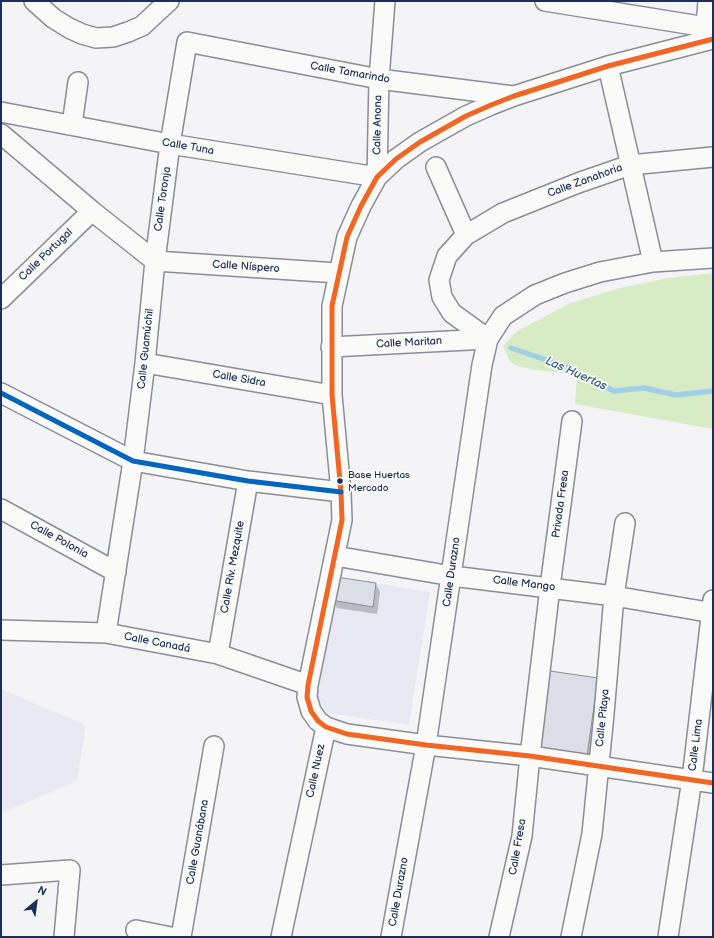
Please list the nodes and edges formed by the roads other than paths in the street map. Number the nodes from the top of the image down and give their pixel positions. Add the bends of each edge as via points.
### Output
1 (34, 1) edge
2 (169, 1) edge
3 (385, 1) edge
4 (545, 1) edge
5 (708, 1) edge
6 (710, 35) edge
7 (187, 42) joint
8 (608, 66) junction
9 (379, 78) junction
10 (78, 82) dead end
11 (514, 96) junction
12 (1, 112) edge
13 (72, 125) junction
14 (1, 134) edge
15 (170, 144) junction
16 (713, 157) edge
17 (630, 165) junction
18 (436, 167) dead end
19 (377, 177) junction
20 (92, 212) junction
21 (466, 235) junction
22 (713, 258) edge
23 (154, 261) junction
24 (652, 262) junction
25 (338, 273) junction
26 (1, 299) edge
27 (488, 339) junction
28 (331, 347) junction
29 (146, 363) junction
30 (1, 393) edge
31 (332, 395) junction
32 (572, 421) dead end
33 (133, 460) junction
34 (248, 481) junction
35 (341, 492) junction
36 (1, 509) edge
37 (625, 522) dead end
38 (335, 556) junction
39 (116, 572) junction
40 (452, 576) junction
41 (550, 587) junction
42 (614, 596) junction
43 (713, 609) edge
44 (1, 630) edge
45 (106, 633) junction
46 (218, 654) junction
47 (308, 685) junction
48 (326, 727) junction
49 (426, 745) junction
50 (214, 746) dead end
51 (530, 756) junction
52 (598, 765) junction
53 (692, 779) junction
54 (713, 783) edge
55 (1, 876) edge
56 (136, 930) dead end
57 (64, 937) edge
58 (171, 937) edge
59 (181, 937) edge
60 (281, 937) edge
61 (391, 937) edge
62 (499, 937) edge
63 (571, 937) edge
64 (668, 937) edge

1 - 2 street via 69,28 96,38 112,37 142,26
3 - 9 street, Calle Anona
4 - 6 street
5 - 6 street
6 - 8 street
7 - 9 street, Calle Tamarindo
7 - 15 street, Calle Toronja
8 - 11 street
8 - 17 street
9 - 11 street, Calle Tamarindo
9 - 19 street, Calle Anona
10 - 13 street
11 - 19 street via 466,116 420,142
12 - 13 street, Calle Tuna
13 - 15 street, Calle Tuna
14 - 20 street
15 - 19 street, Calle Tuna
15 - 23 street, Calle Toronja
16 - 17 street, Calle Zanahoria
17 - 21 street, Calle Zanahoria via 503,213
17 - 24 street
18 - 21 street
19 - 25 street via 347,237
20 - 23 street
20 - 26 street, Calle Portugal
21 - 27 street via 447,256 439,280 442,297 452,313
22 - 24 street
23 - 25 street, Calle Níspero
23 - 29 street, Calle Guamúchil
24 - 27 street via 600,272 535,295 503,316
25 - 28 street via 332,306
27 - 28 street, Calle Maritan
27 - 40 street, Calle Durazno via 482,365
28 - 31 street
29 - 31 street, Calle Sidra
29 - 33 street, Calle Guamúchil
30 - 33 street
31 - 35 street
32 - 41 street, Privada Fresa
33 - 34 street
33 - 39 street, Calle Guamúchil
34 - 35 street
34 - 46 street, Calle Riv. Mezquite
35 - 38 street via 342,520
36 - 39 street, Calle Polonia
37 - 42 street, Calle Pitaya
38 - 40 street, Calle Mango
38 - 47 street
39 - 45 street, Calle Guamúchil
40 - 41 street, Calle Mango
40 - 49 street, Calle Durazno
41 - 42 street, Calle Mango
41 - 51 street, Calle Fresa
42 - 43 street, Calle Mango
42 - 52 street, Calle Pitaya
43 - 53 street, Calle Lima
44 - 45 street, Calle Canadá
45 - 46 street, Calle Canadá
46 - 47 street, Calle Canadá
47 - 48 street via 307,697 311,711
48 - 49 street via 347,734
48 - 60 street, Calle Nuez
49 - 51 street
49 - 61 street, Calle Durazno
50 - 59 street, Calle Guanábana
51 - 52 street
51 - 62 street, Calle Fresa via 522,836
52 - 53 street
52 - 63 street, Calle Pitaya via 592,834
53 - 54 street
53 - 64 street, Calle Lima
55 - 57 street via 70,870
56 - 58 street

